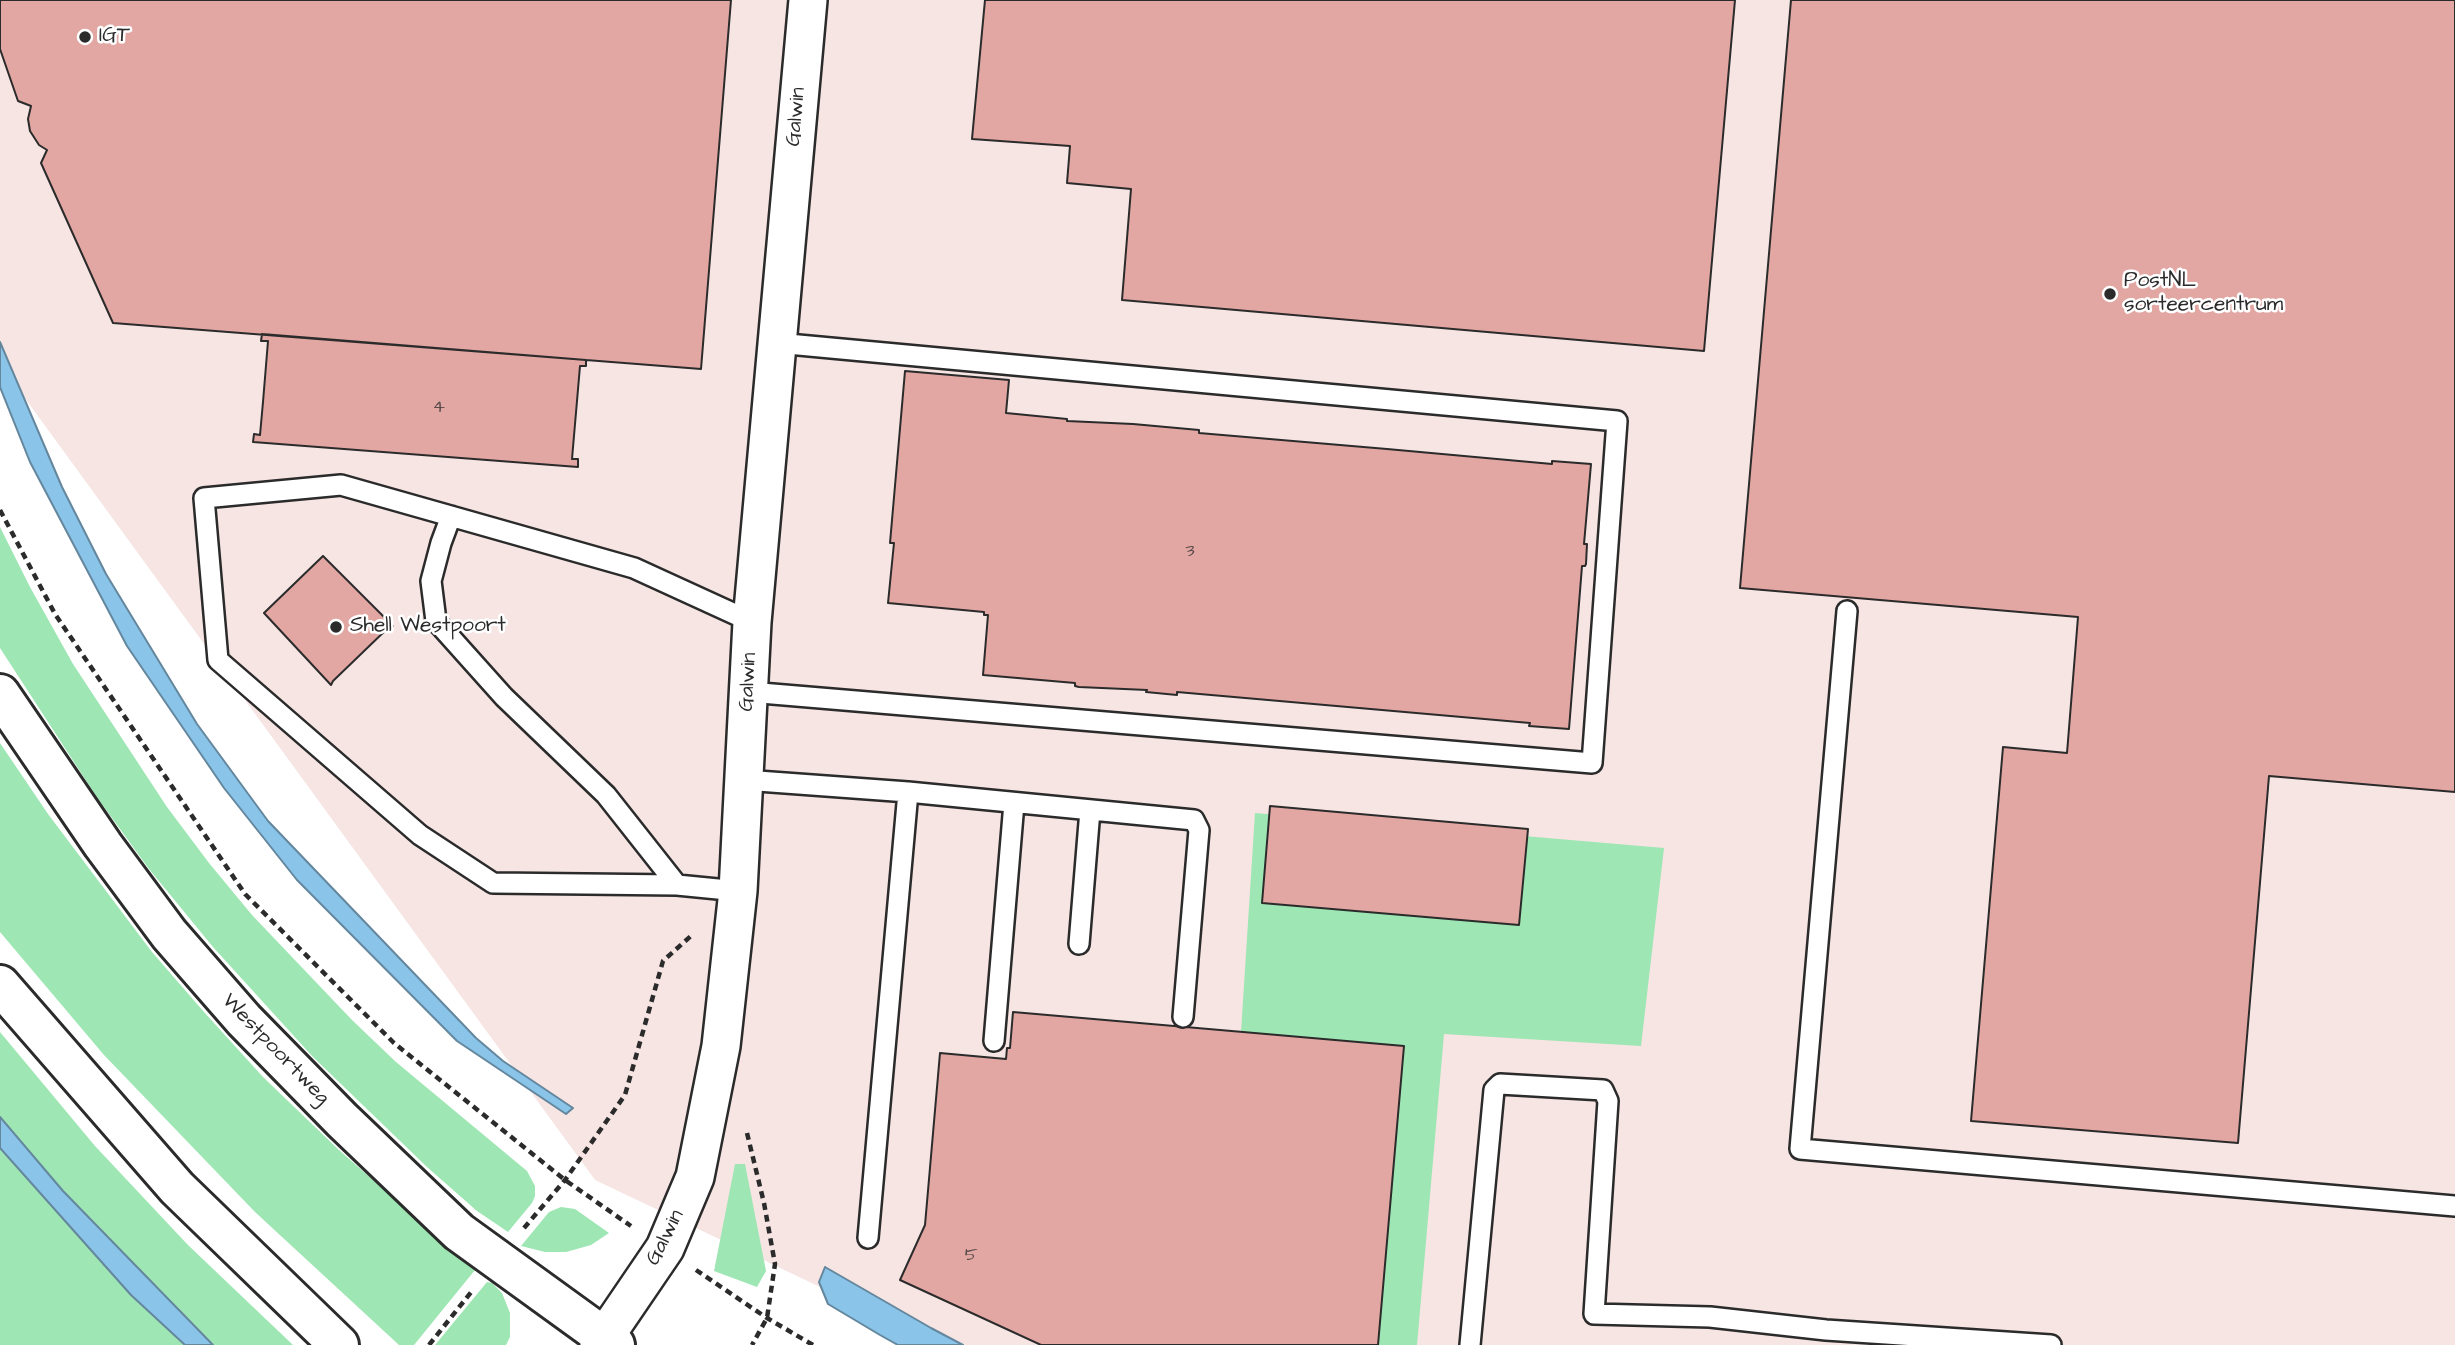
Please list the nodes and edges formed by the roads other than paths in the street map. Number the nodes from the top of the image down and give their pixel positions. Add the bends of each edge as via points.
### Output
1 (808, 0) edge
2 (777, 343) junction
3 (451, 516) junction
4 (1847, 611) dead end
5 (752, 622) junction
6 (749, 692) junction
7 (0, 694) edge
8 (744, 780) junction
9 (908, 792) junction
10 (1014, 803) junction
11 (1090, 810) junction
12 (677, 886) junction
13 (738, 891) junction
14 (1079, 944) dead end
15 (0, 985) edge
16 (1182, 1017) dead end
17 (994, 1041) dead end
18 (2455, 1206) edge
19 (868, 1238) dead end
20 (606, 1343) edge
21 (339, 1345) edge
22 (1470, 1345) edge
23 (2052, 1345) edge

1 - 2 street, Galwin
2 - 5 street, Galwin
2 - 6 lane via 1617,421 1592,763
3 - 5 lane via 634,568
3 - 12 lane via 431,581 436,621 504,697 606,795
3 - 12 lane via 341,485 204,498 218,660 420,835 492,883
4 - 18 lane via 1800,1149
5 - 6 street, Galwin
6 - 8 street, Galwin
7 - 20 main road, Westpoortweg via 169,934 244,1020 450,1222
8 - 9 lane
8 - 13 street, Galwin
9 - 10 lane
9 - 19 lane
10 - 11 lane
10 - 17 lane
11 - 14 lane
11 - 16 lane via 1194,820 1199,830
12 - 13 lane
13 - 20 street, Galwin via 721,1046 695,1177 665,1248
15 - 21 main road via 177,1188
22 - 23 lane via 1494,1090 1500,1084 1603,1090 1608,1101 1594,1314 1710,1317

